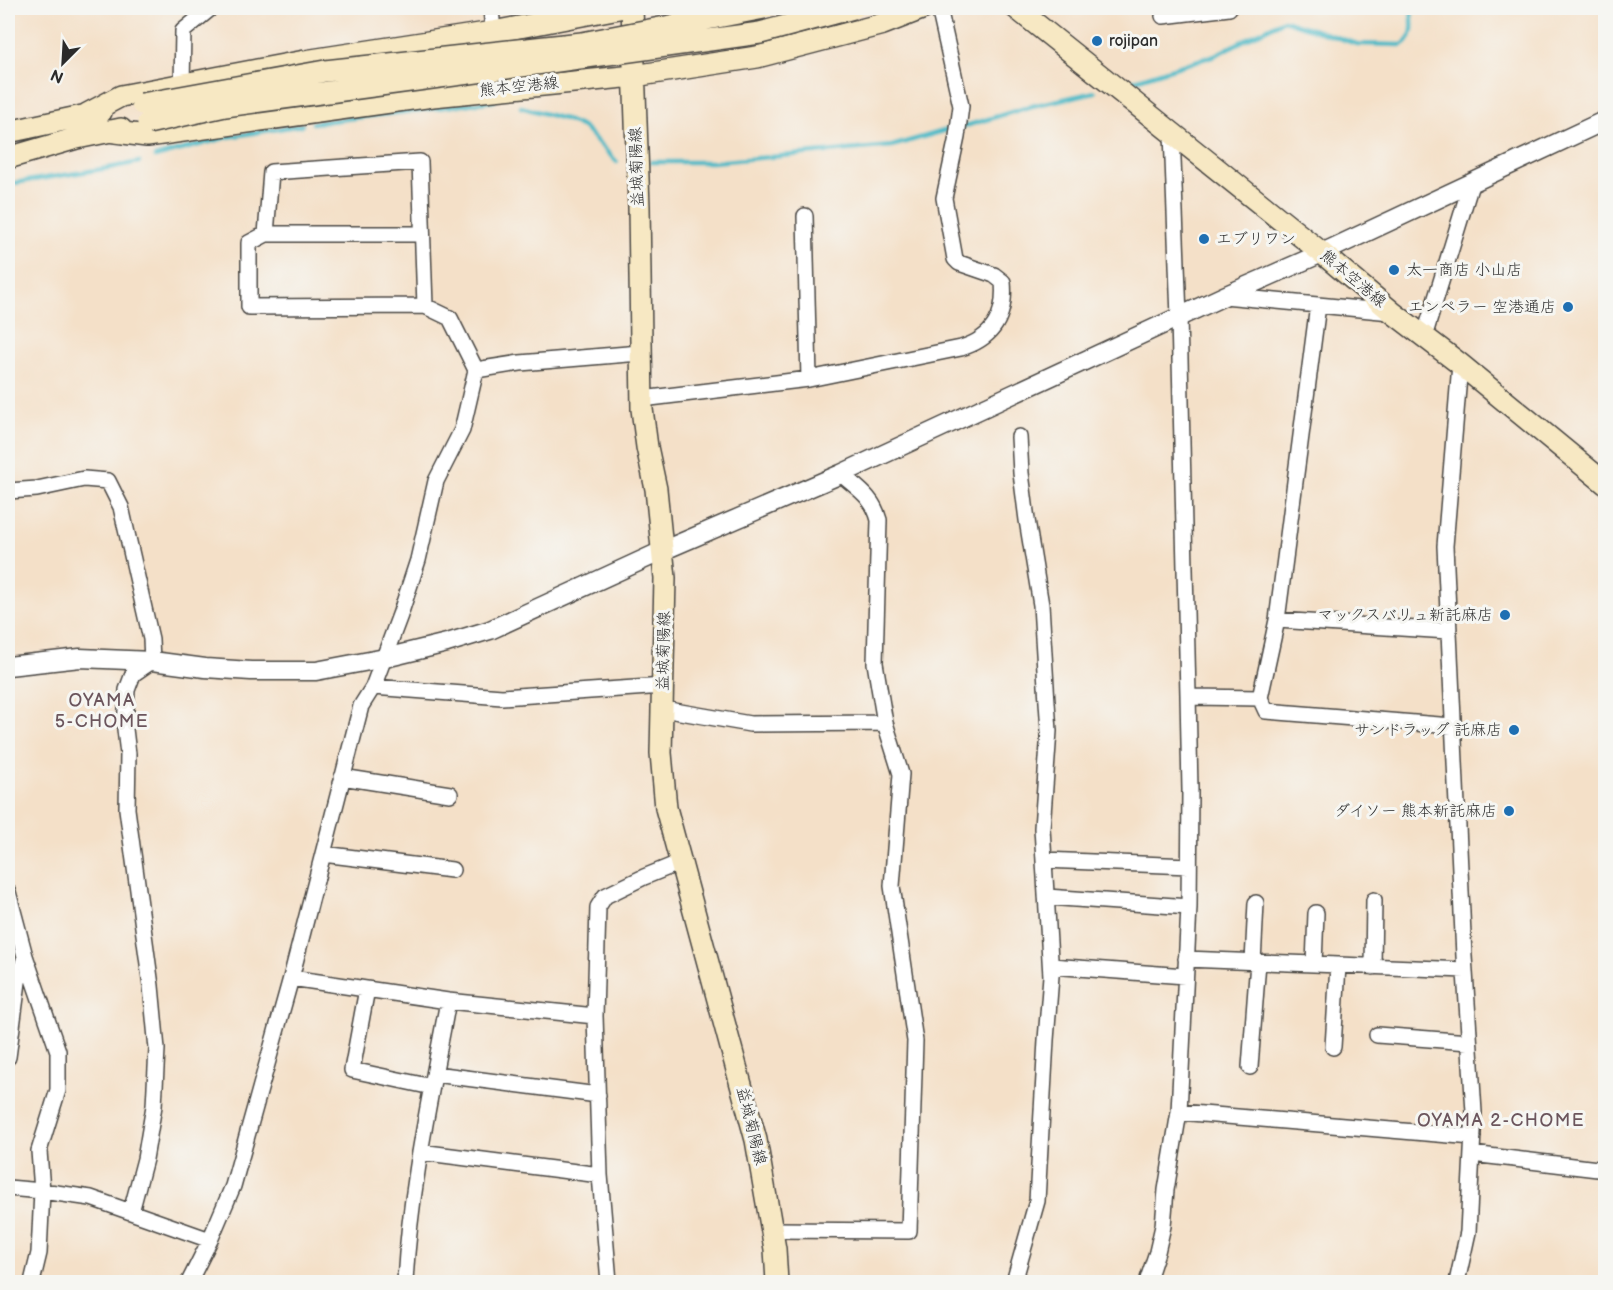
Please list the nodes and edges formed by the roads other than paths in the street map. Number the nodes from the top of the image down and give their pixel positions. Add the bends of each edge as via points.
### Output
1 (211, 8) edge
2 (491, 8) edge
3 (619, 8) edge
4 (632, 8) edge
5 (764, 8) edge
6 (853, 8) edge
7 (924, 8) edge
8 (939, 8) edge
9 (1016, 8) edge
10 (1229, 8) edge
11 (1163, 16) dead end
12 (493, 32) junction
13 (634, 75) junction
14 (182, 85) junction
15 (145, 113) junction
16 (87, 114) junction
17 (1605, 120) edge
18 (108, 131) junction
19 (8, 132) edge
20 (1172, 133) junction
21 (8, 158) edge
22 (1471, 184) junction
23 (805, 216) dead end
24 (266, 234) junction
25 (422, 234) junction
26 (1322, 253) junction
27 (1224, 296) junction
28 (1318, 305) junction
29 (425, 306) junction
30 (1392, 312) junction
31 (1179, 317) junction
32 (1424, 337) junction
33 (640, 353) junction
34 (1460, 364) junction
35 (476, 370) junction
36 (809, 379) junction
37 (642, 399) junction
38 (1019, 437) dead end
39 (841, 474) junction
40 (1605, 484) edge
41 (8, 491) edge
42 (662, 551) junction
43 (1277, 620) junction
44 (1448, 630) junction
45 (385, 658) junction
46 (152, 661) junction
47 (8, 666) edge
48 (664, 686) junction
49 (374, 687) junction
50 (1188, 695) junction
51 (1260, 698) junction
52 (663, 709) junction
53 (885, 723) junction
54 (1452, 726) junction
55 (342, 777) junction
56 (450, 794) dead end
57 (323, 854) junction
58 (1044, 860) junction
59 (681, 862) junction
60 (1189, 866) junction
61 (452, 870) dead end
62 (8, 892) edge
63 (1047, 897) junction
64 (1374, 900) dead end
65 (1257, 903) dead end
66 (1189, 907) junction
67 (1316, 914) dead end
68 (25, 956) junction
69 (1186, 959) junction
70 (1255, 962) junction
71 (1314, 964) junction
72 (1051, 966) junction
73 (1338, 966) junction
74 (1373, 967) junction
75 (1465, 970) junction
76 (1185, 976) junction
77 (291, 978) junction
78 (367, 989) junction
79 (448, 1001) junction
80 (595, 1016) junction
81 (10, 1021) edge
82 (1377, 1035) dead end
83 (1469, 1042) junction
84 (1333, 1047) dead end
85 (8, 1057) edge
86 (1250, 1067) dead end
87 (433, 1081) junction
88 (598, 1095) junction
89 (1179, 1112) junction
90 (1473, 1137) junction
91 (420, 1152) junction
92 (1472, 1154) junction
93 (1605, 1170) edge
94 (600, 1175) junction
95 (8, 1188) edge
96 (42, 1191) junction
97 (131, 1212) junction
98 (772, 1230) junction
99 (210, 1240) junction
100 (32, 1282) edge
101 (189, 1282) edge
102 (405, 1282) edge
103 (609, 1282) edge
104 (777, 1282) edge
105 (1014, 1282) edge
106 (1147, 1282) edge
107 (1456, 1282) edge

1 - 14 street via 183,31
2 - 12 street
3 - 12 main road, 熊本空港線
4 - 13 main road, 益城菊陽線
5 - 15 main road, 熊本空港線, bridge via 582,42 325,71
6 - 15 main road, 熊本空港線, bridge via 760,33 225,106
7 - 13 main road, 熊本空港線 via 883,24 757,57
8 - 36 street via 962,106 944,198 955,259 994,274 1003,282 1000,316 985,338 970,345
9 - 20 main road, 熊本空港線
10 - 11 street
12 - 14 main road, 熊本空港線
13 - 18 main road, 熊本空港線 via 432,96 147,136
13 - 33 main road, 益城菊陽線
14 - 16 main road, 熊本空港線 via 121,96
15 - 16 main road, 熊本空港線
15 - 18 main road, 熊本空港線
16 - 19 main road, 熊本空港線
17 - 22 street
18 - 21 main road, 熊本空港線
20 - 26 main road, 熊本空港線
20 - 31 street
22 - 26 street
22 - 32 street
23 - 36 street
24 - 25 street
24 - 25 street via 272,172 420,162
24 - 29 street via 249,243 249,308
25 - 29 street
26 - 27 street
26 - 30 main road, 熊本空港線
27 - 28 street
27 - 31 street
28 - 30 street
28 - 43 street
29 - 35 street via 450,318
30 - 32 main road, 熊本空港線
31 - 39 street
31 - 50 street
32 - 34 main road, 熊本空港線
33 - 35 street
33 - 37 main road, 益城菊陽線
34 - 40 main road, 熊本空港線
34 - 44 street via 1444,546
35 - 45 street via 462,430 436,481 418,560
36 - 37 street
37 - 42 main road, 益城菊陽線
38 - 58 street via 1041,605 1047,702
39 - 42 street
39 - 53 street via 870,499 879,520 875,663
41 - 46 street via 84,479 108,482 121,507 151,639
42 - 45 street via 490,630
42 - 48 main road, 益城菊陽線
43 - 44 street
43 - 51 street
44 - 54 street
45 - 46 street via 316,671 204,668
45 - 49 street
46 - 47 street via 80,658
46 - 97 street via 133,674 127,690 125,729 127,808 157,1049 154,1106
48 - 49 street via 502,697
48 - 52 main road, 益城菊陽線
49 - 55 street via 361,706
50 - 51 street
50 - 60 street
51 - 54 street via 1266,711
52 - 53 street via 750,724
52 - 59 main road, 益城菊陽線 via 661,753 666,808
53 - 98 street via 901,774 892,886 915,1041 909,1231
54 - 75 street
55 - 56 street
55 - 57 street
57 - 61 street via 408,871
57 - 77 street
58 - 60 street
58 - 63 street
59 - 80 street via 605,896 598,907
59 - 98 main road, 益城菊陽線 via 756,1140
60 - 66 street
62 - 68 street
63 - 66 street
63 - 72 street
64 - 74 street
65 - 70 street
66 - 69 street
67 - 71 street
68 - 81 street
68 - 96 street via 58,1051 58,1090 39,1151
69 - 70 street
69 - 76 street
70 - 71 street
70 - 86 street
71 - 73 street
72 - 76 street
72 - 105 street via 1037,1201
73 - 74 street
73 - 84 street
74 - 75 street
75 - 83 street
76 - 89 street
77 - 78 street
77 - 99 street via 233,1186
78 - 79 street
78 - 87 street via 352,1070
79 - 80 street
79 - 87 street
80 - 88 street
81 - 85 street
82 - 83 street
83 - 90 street
87 - 88 street
87 - 91 street
88 - 94 street
89 - 90 street
89 - 106 street via 1163,1226
90 - 92 street
91 - 94 street
91 - 102 street
92 - 93 street
92 - 107 street via 1468,1232
94 - 103 street
95 - 96 street
96 - 97 street via 91,1198
96 - 100 street via 39,1253
97 - 99 street
98 - 104 main road, 益城菊陽線
99 - 101 street

